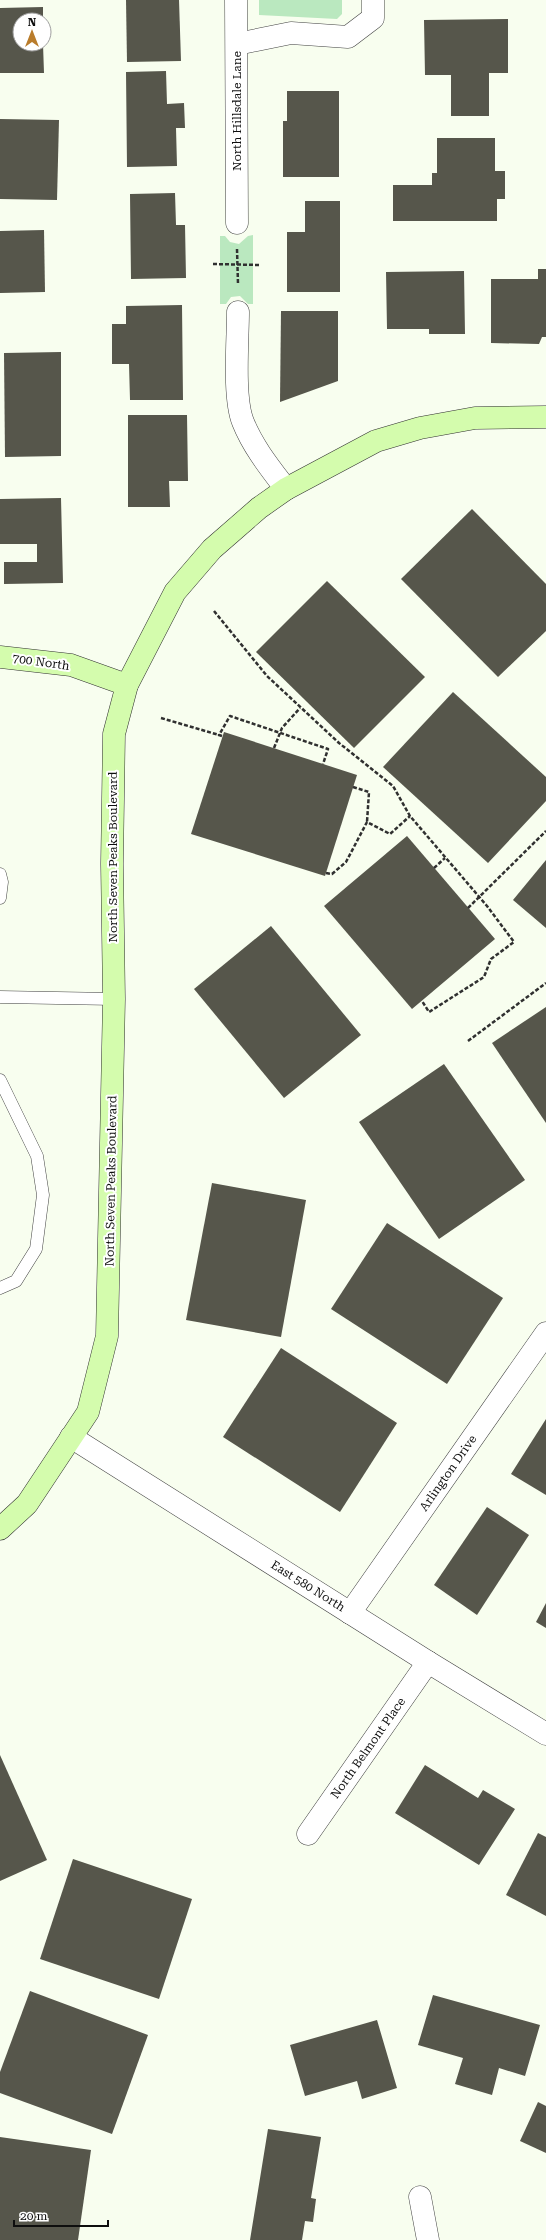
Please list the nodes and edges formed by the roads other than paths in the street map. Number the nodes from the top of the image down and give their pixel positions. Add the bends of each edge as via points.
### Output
1 (236, 0) edge
2 (373, 0) edge
3 (237, 44) junction
4 (237, 223) road end
5 (238, 312) road end
6 (546, 417) edge
7 (286, 489) junction
8 (0, 657) edge
9 (127, 685) junction
10 (0, 874) edge
11 (0, 898) edge
12 (0, 997) edge
13 (114, 999) junction
14 (0, 1080) edge
15 (0, 1288) edge
16 (546, 1333) edge
17 (72, 1436) junction
18 (0, 1529) edge
19 (350, 1613) junction
20 (428, 1662) junction
21 (546, 1734) edge
22 (308, 1834) dead end
23 (420, 2197) dead end
24 (428, 2240) edge

1 - 3 street, North Hillsdale Lane
2 - 3 street via 373,18 348,37 291,33
3 - 4 street, North Hillsdale Lane
5 - 7 street via 238,390 242,421 259,454
6 - 7 street, North Seven Peaks Boulevard via 476,418 420,428 376,441
7 - 9 street, North Seven Peaks Boulevard via 259,508 212,549 175,592
8 - 9 street, 700 North via 71,665
9 - 13 street, North Seven Peaks Boulevard via 114,734
10 - 11 lane
12 - 13 lane
13 - 17 street, North Seven Peaks Boulevard via 107,1336 88,1412
14 - 15 lane via 37,1156 43,1195 36,1249 16,1281
16 - 19 street, Arlington Drive
17 - 18 street, North Seven Peaks Boulevard via 27,1504
17 - 19 street, East 580 North
19 - 20 street, East 580 North
20 - 21 street, East 580 North
20 - 22 street, North Belmont Place
23 - 24 street

